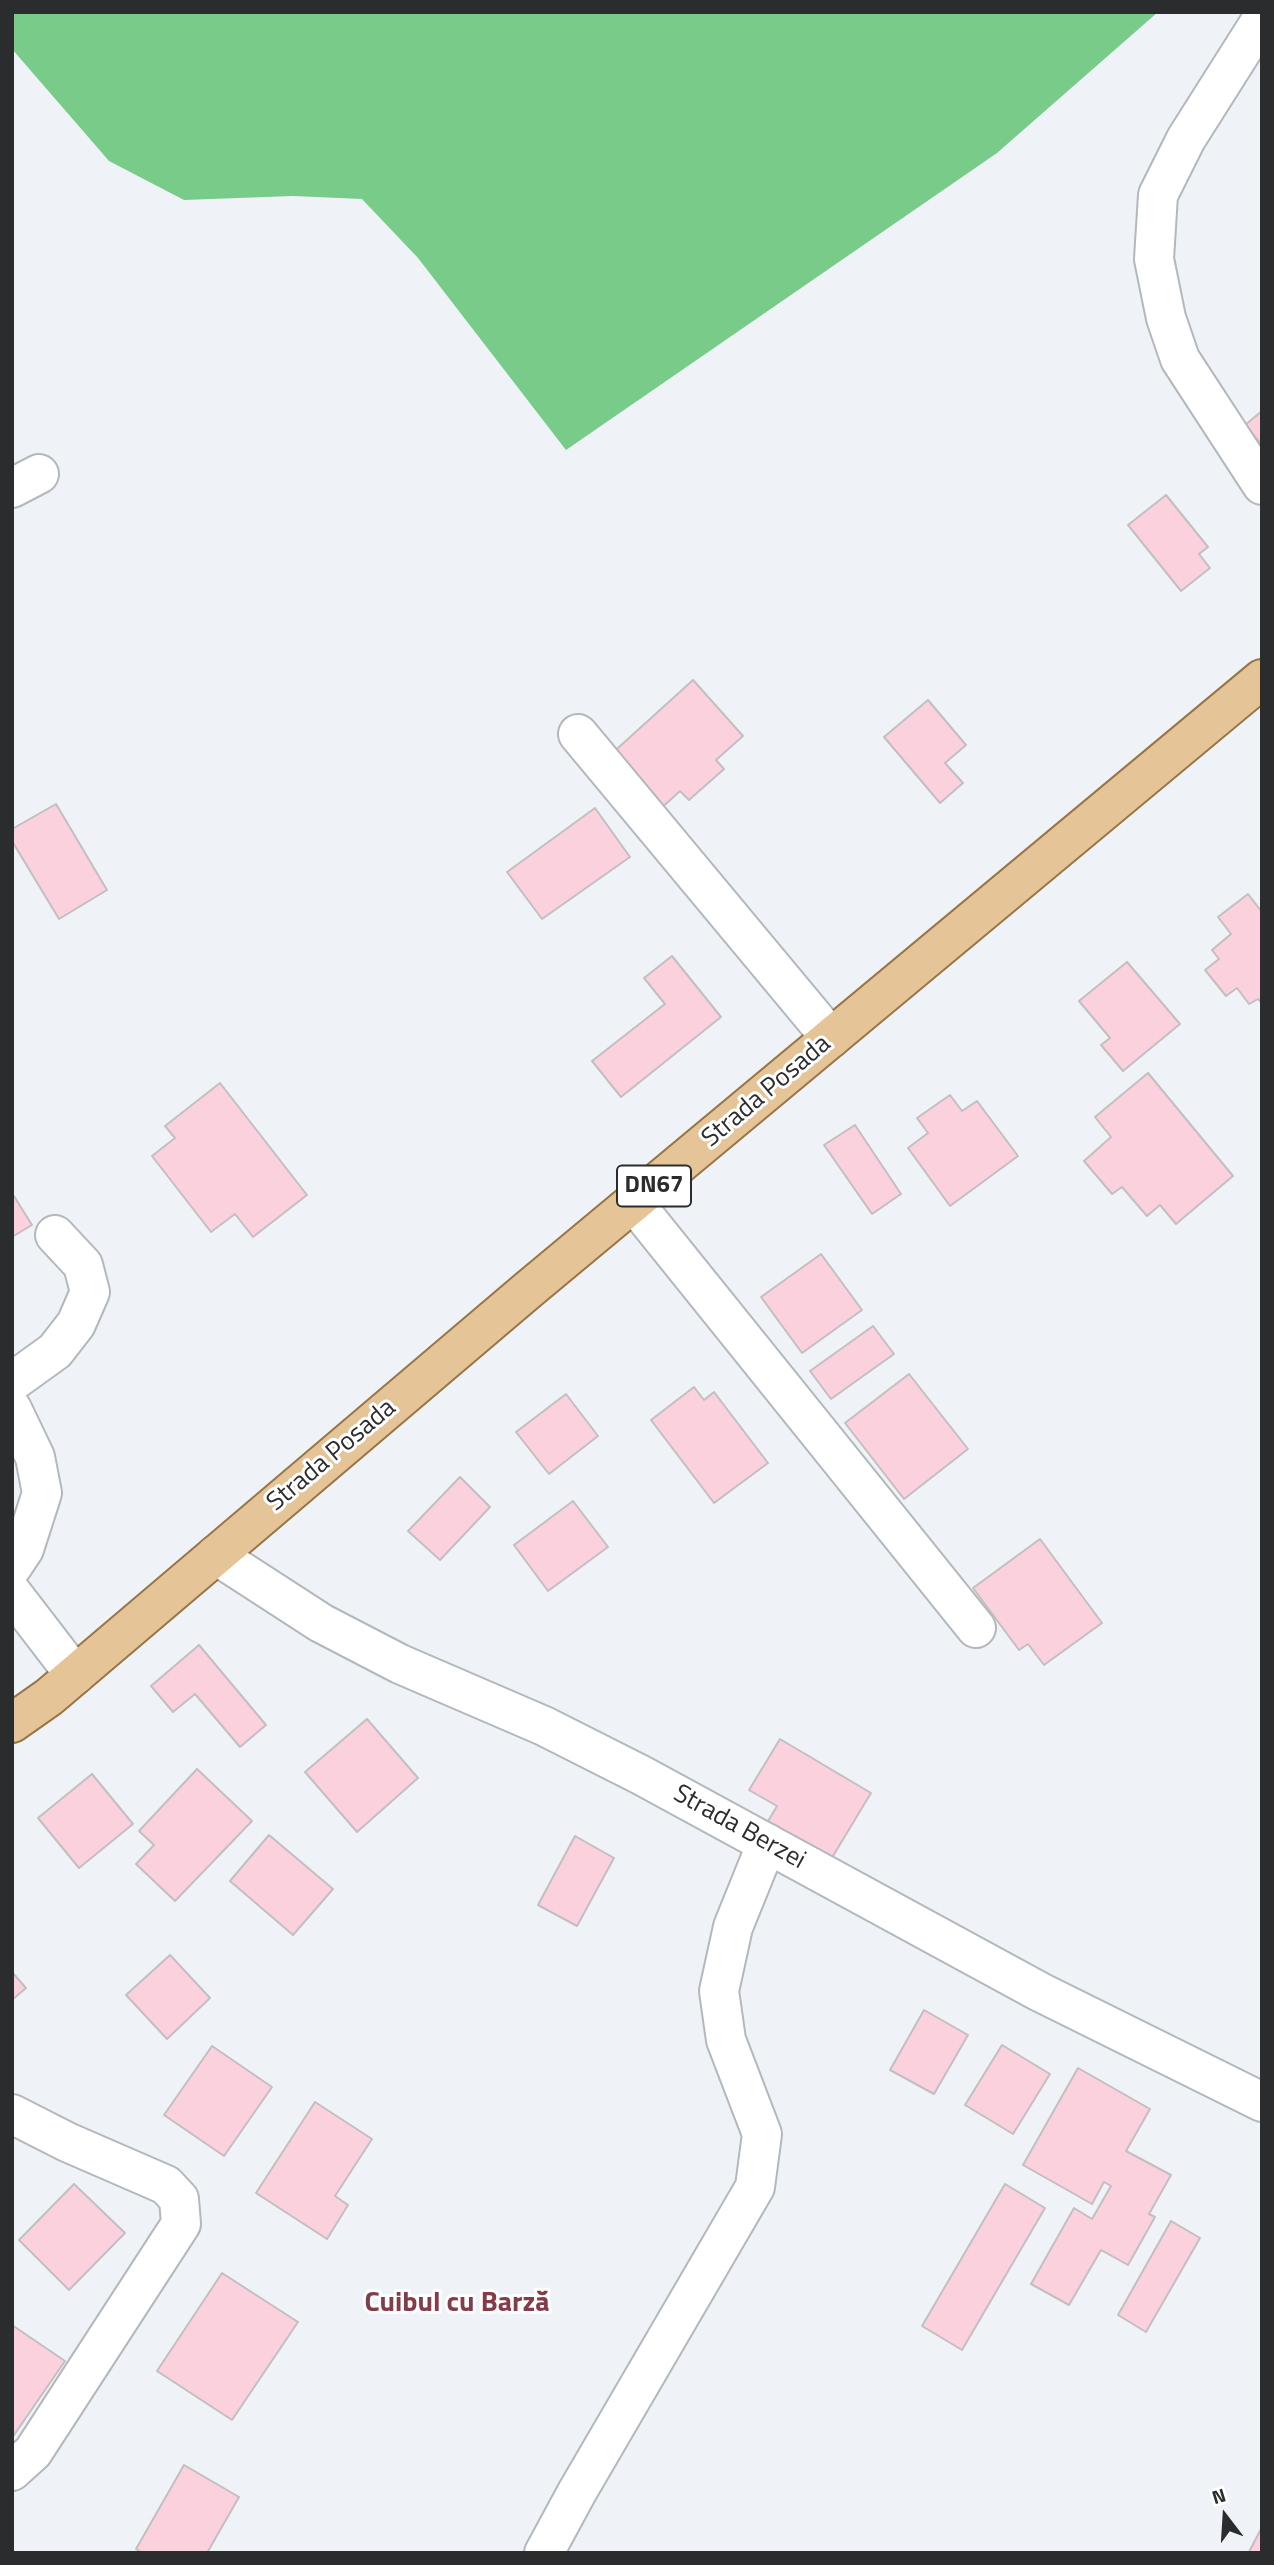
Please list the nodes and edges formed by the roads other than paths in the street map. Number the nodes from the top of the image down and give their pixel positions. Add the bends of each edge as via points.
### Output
1 (1262, 19) edge
2 (1262, 485) edge
3 (1262, 679) edge
4 (578, 734) dead end
5 (831, 1038) junction
6 (635, 1203) junction
7 (55, 1235) dead end
8 (12, 1382) edge
9 (12, 1409) edge
10 (216, 1555) junction
11 (12, 1567) edge
12 (12, 1593) edge
13 (976, 1628) dead end
14 (62, 1686) junction
15 (12, 1723) edge
16 (767, 1843) junction
17 (1262, 2102) edge
18 (12, 2115) edge
19 (12, 2471) edge
20 (544, 2553) edge

1 - 2 street via 1186,139 1158,195 1154,259 1180,359
3 - 5 main road, Strada Posada / DN67
4 - 5 street
5 - 6 main road, Strada Posada / DN67
6 - 10 main road, Strada Posada / DN67
6 - 13 street
7 - 8 street via 83,1265 90,1292 76,1324 55,1350
9 - 11 street via 36,1457 42,1493 24,1549
10 - 14 main road, Strada Posada / DN67
10 - 16 street, Strada Berzei via 321,1623 400,1664 544,1726
12 - 14 street
14 - 15 main road, DN67
16 - 17 street, Strada Berzei via 1040,1992
16 - 20 street via 733,1927 719,1991 726,2040 762,2134 755,2187
18 - 19 street via 166,2185 179,2199 181,2224 33,2452

